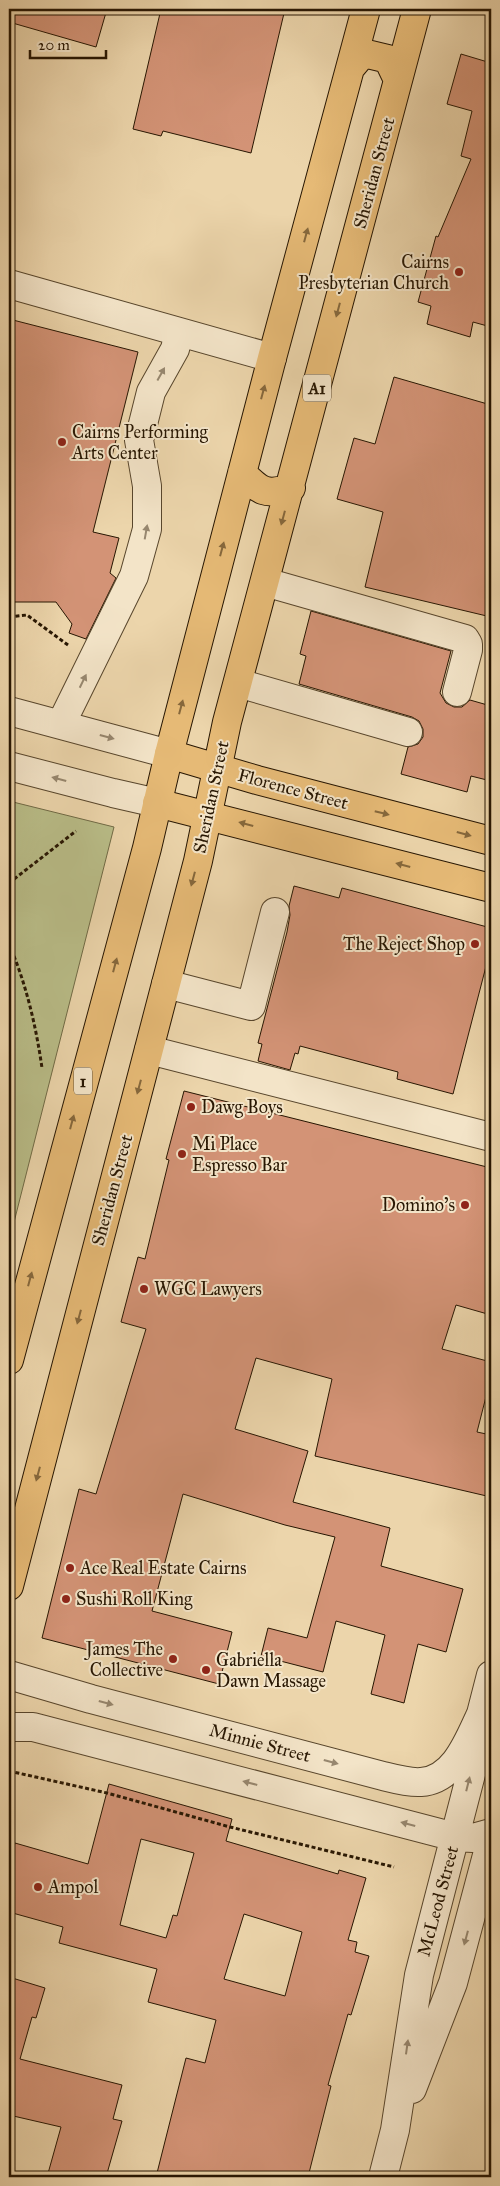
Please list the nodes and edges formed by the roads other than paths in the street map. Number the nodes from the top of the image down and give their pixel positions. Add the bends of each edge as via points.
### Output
1 (366, 9) edge
2 (417, 9) edge
3 (352, 66) junction
4 (398, 80) junction
5 (9, 284) edge
6 (179, 332) junction
7 (272, 358) junction
8 (242, 473) junction
9 (290, 488) junction
10 (265, 582) junction
11 (238, 683) junction
12 (457, 692) dead end
13 (9, 711) edge
14 (61, 724) junction
15 (408, 732) dead end
16 (168, 754) junction
17 (9, 766) edge
18 (216, 768) junction
19 (157, 803) junction
20 (207, 814) junction
21 (491, 841) edge
22 (491, 888) edge
23 (276, 912) dead end
24 (166, 984) junction
25 (149, 1050) junction
26 (491, 1138) edge
27 (9, 1360) edge
28 (9, 1586) edge
29 (491, 1674) edge
30 (9, 1675) edge
31 (71, 1693) junction
32 (481, 1714) junction
33 (9, 1727) edge
34 (59, 1734) junction
35 (372, 1772) junction
36 (361, 1812) junction
37 (491, 1823) edge
38 (491, 1833) edge
39 (455, 1834) junction
40 (491, 1840) edge
41 (484, 1895) edge
42 (395, 2130) junction
43 (383, 2177) edge

1 - 3 main road
2 - 4 main road, Sheridan Street / A1
3 - 4 main road via 363,53 388,59
7 -> 3 main road
4 -> 9 main road, Sheridan Street / A1
5 - 6 street
6 - 7 street
14 -> 6 street via 134,576 147,529 146,486 139,440 151,392 175,349
8 -> 7 main road
8 - 9 main road via 256,488 274,493
16 -> 8 main road
9 -> 10 main road, Sheridan Street / A1
10 - 11 main road, Sheridan Street / A1
10 - 12 street via 465,639 468,650
11 - 15 street
11 - 18 main road, Sheridan Street / A1
13 - 14 street, Florence Street
14 -> 16 street, Florence Street
16 - 18 main road, Florence Street
16 - 19 main road, 1
19 -> 17 street
18 - 20 main road, Sheridan Street
18 -> 21 main road, Florence Street
19 - 20 main road
27 -> 19 main road, 1
22 -> 20 main road
20 -> 24 main road, Sheridan Street
23 - 24 street via 251,1006
24 - 25 main road, Sheridan Street
25 - 26 street
25 -> 28 main road, Sheridan Street
29 - 32 street, McLeod Street
30 - 31 street, Minnie Street
31 - 34 street via 60,1705 54,1722
31 -> 35 street, Minnie Street
32 - 35 street, Minnie Street via 458,1757 446,1771 434,1778 414,1782
39 -> 32 street, McLeod Street via 478,1747
33 - 34 street via 33,1727
36 -> 34 street
35 - 36 street via 377,1794
39 -> 36 street
37 - 39 street via 479,1824
38 - 39 street via 473,1838
42 -> 39 street, McLeod Street via 419,1975
40 - 41 street, McLeod Street
41 -> 42 street, McLeod Street via 451,1991
42 - 43 street, McLeod Street

